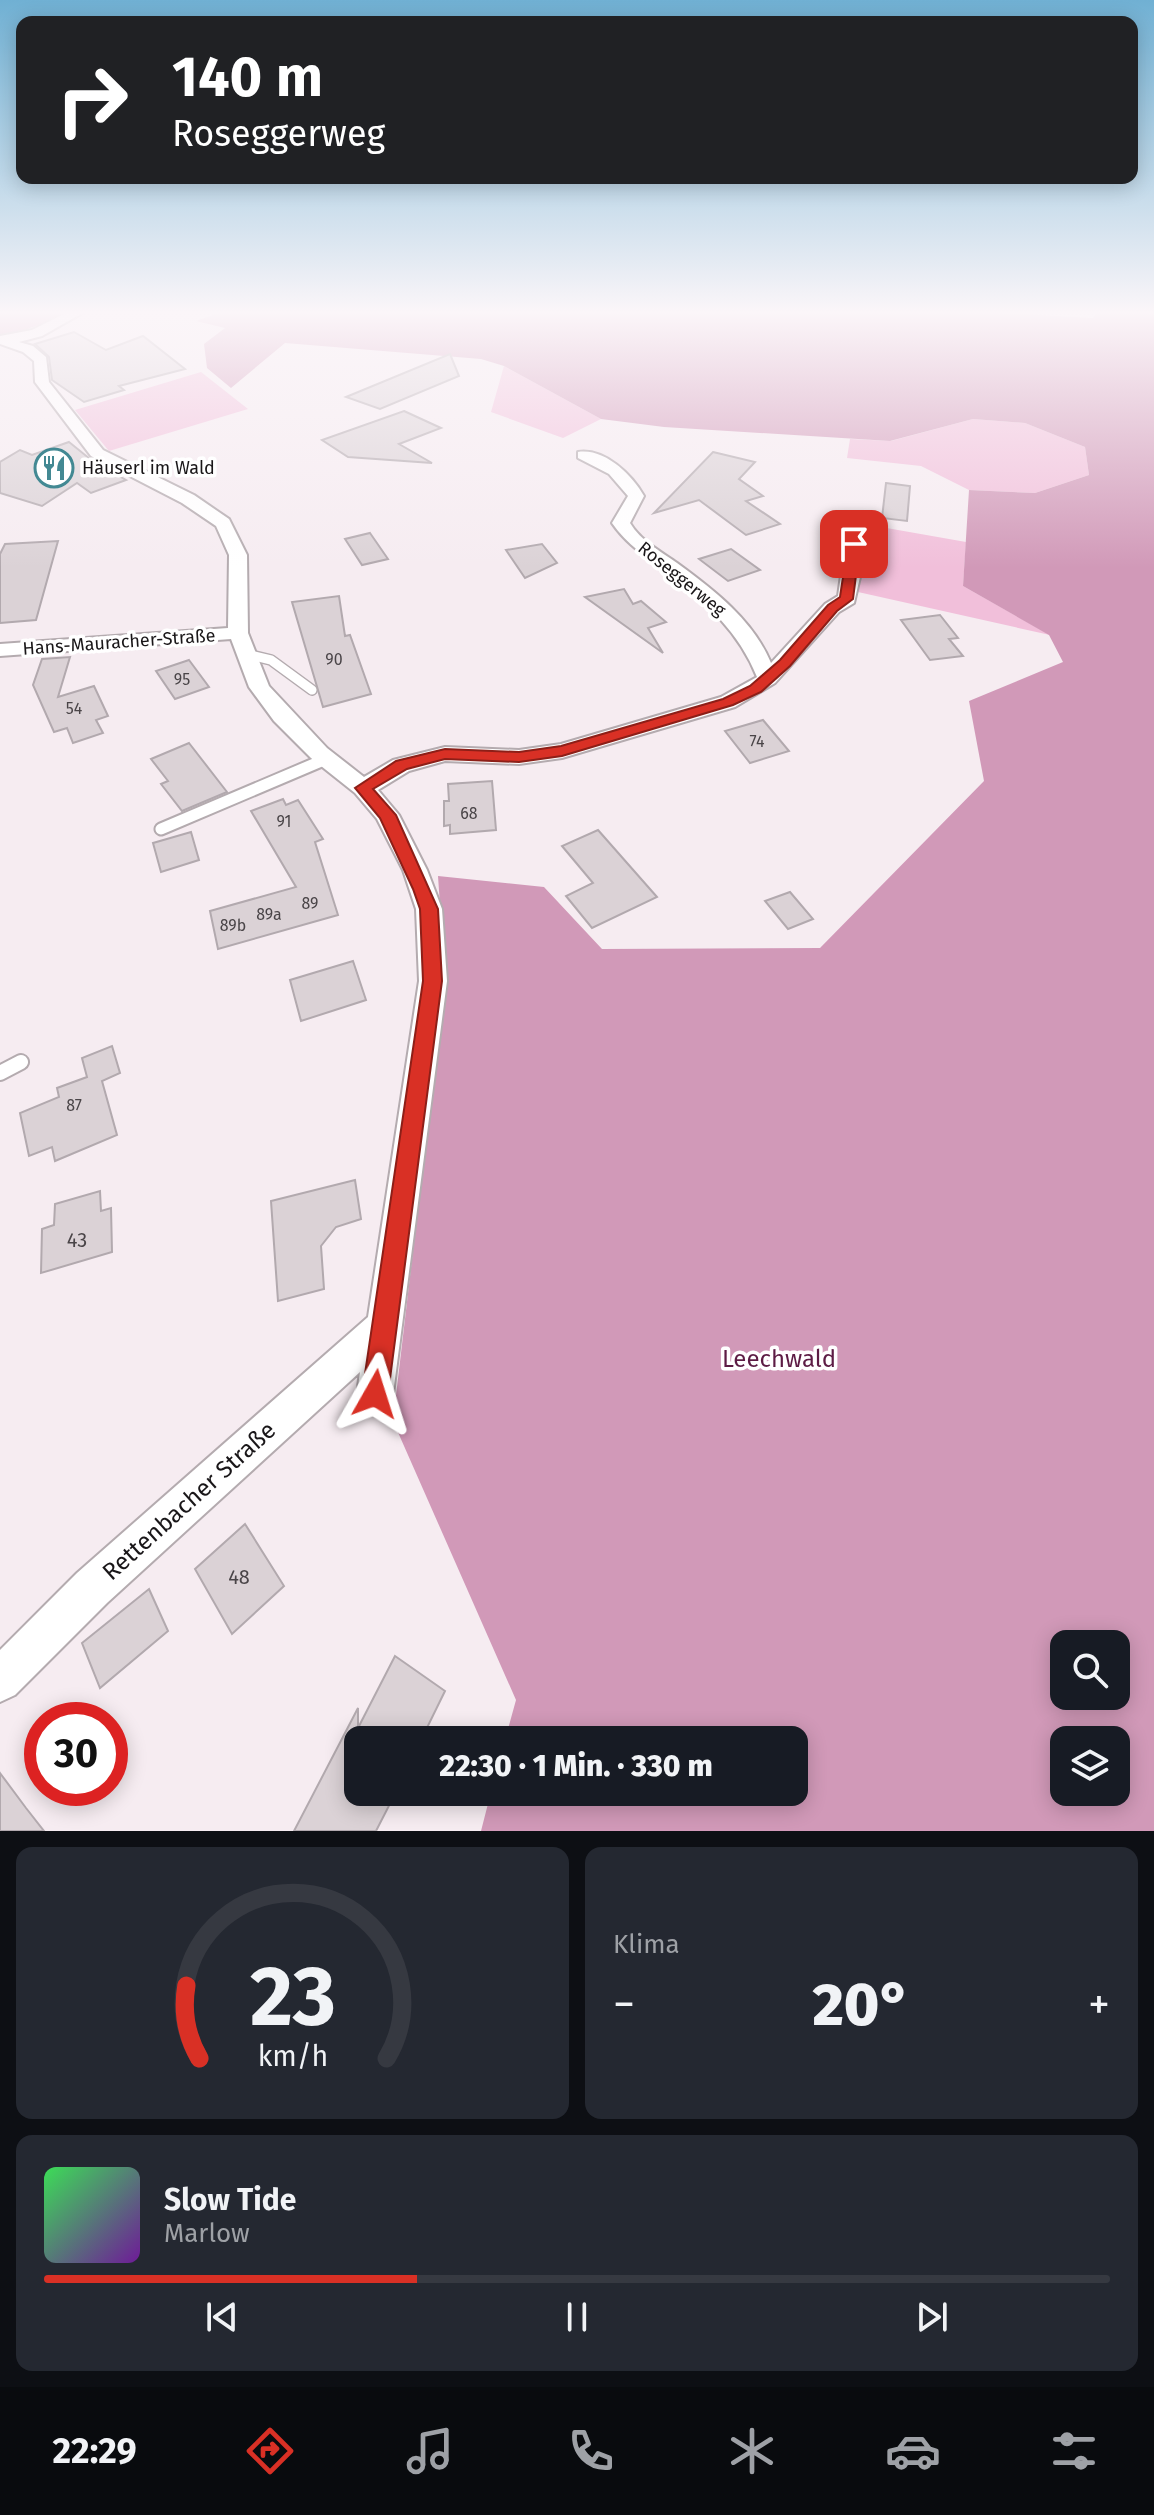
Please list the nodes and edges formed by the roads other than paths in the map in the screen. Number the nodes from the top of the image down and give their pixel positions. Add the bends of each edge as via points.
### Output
1 (53, 396) edge
2 (584, 455) dead end
3 (855, 524) dead end
4 (242, 644) junction
5 (0, 650) edge
6 (768, 679) junction
7 (312, 690) dead end
8 (326, 759) junction
9 (363, 788) junction
10 (161, 829) dead end
11 (21, 1062) dead end
12 (0, 1073) edge
13 (382, 1328) junction
14 (375, 1394) dead end
15 (0, 1680) edge

1 - 4 street via 97,453 223,523 238,555
2 - 6 street, Roseggerweg via 629,482 636,496 621,523 631,538 742,628 761,655
3 - 6 street via 847,599 832,608
4 - 5 street, Hans-Mauracher-Straße via 205,638
4 - 7 lane
4 - 8 street via 259,687
6 - 9 street via 728,702 562,751 519,757 445,754 401,765
8 - 9 street
8 - 10 lane
9 - 13 street via 387,815 429,909 433,981
11 - 12 lane
13 - 14 street
13 - 15 street, Rettenbacher Straße via 92,1588

